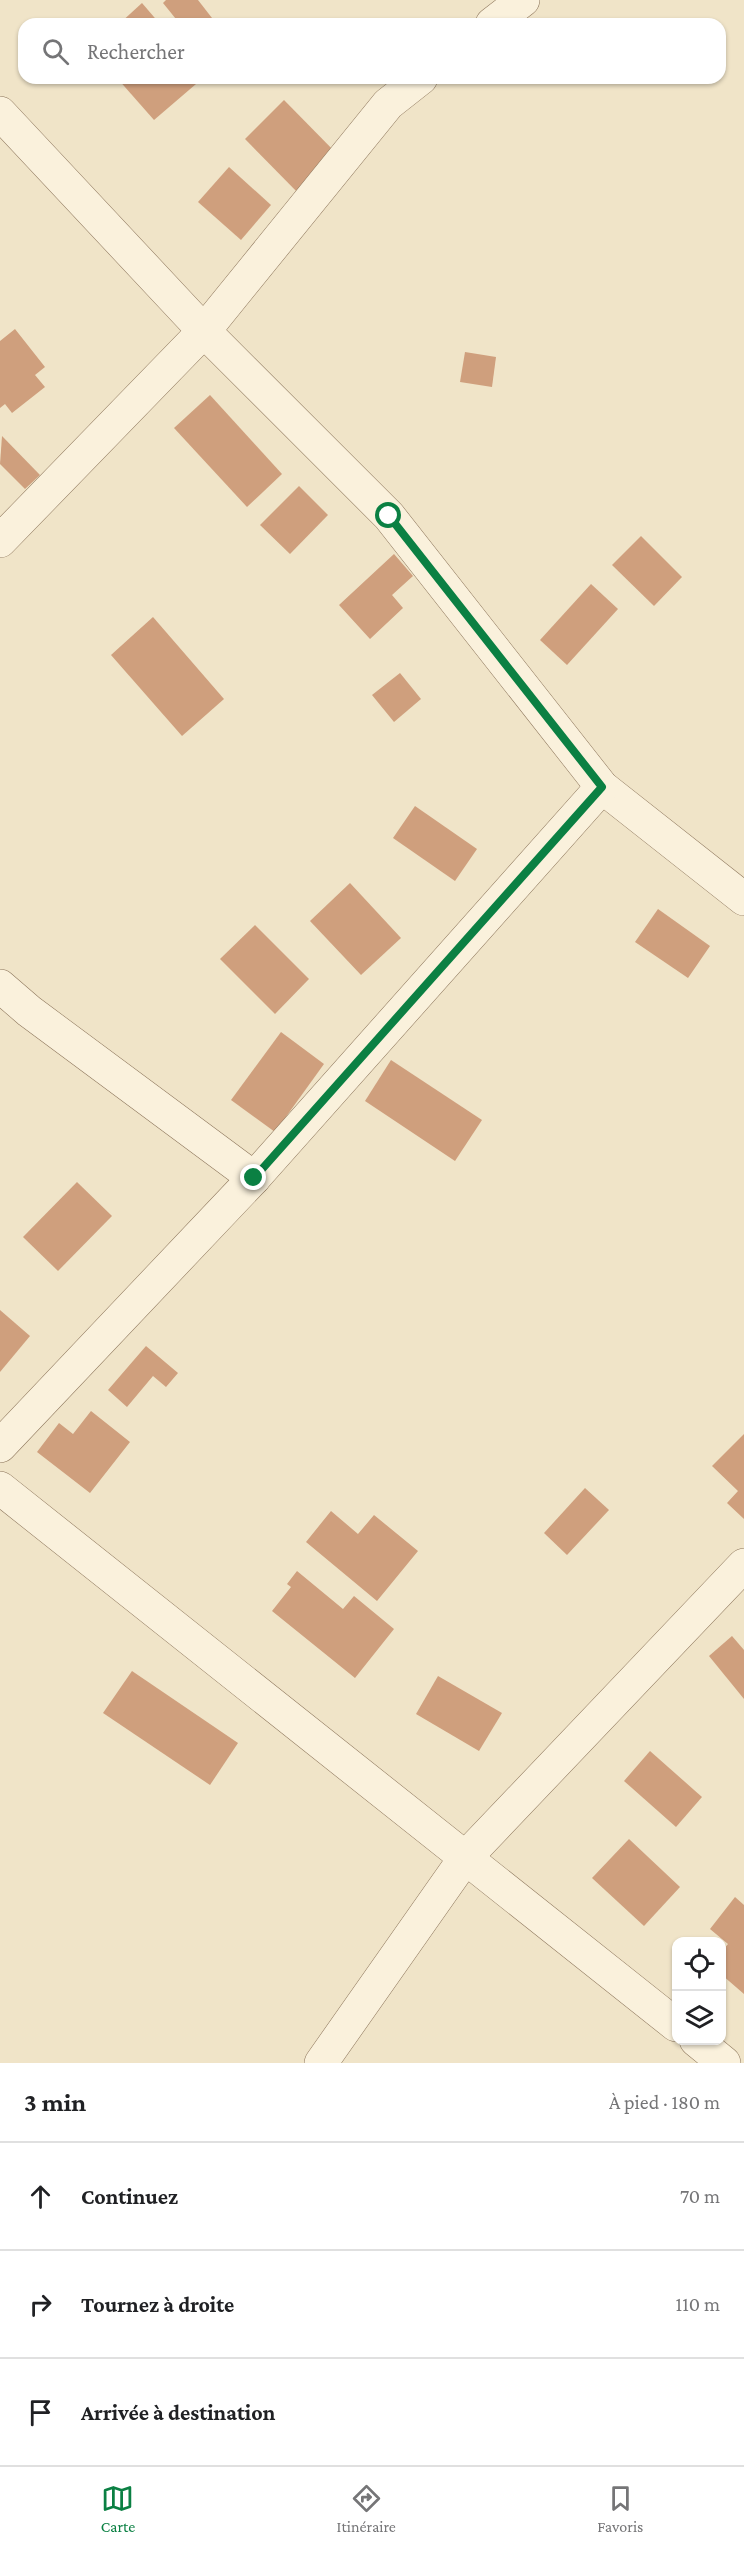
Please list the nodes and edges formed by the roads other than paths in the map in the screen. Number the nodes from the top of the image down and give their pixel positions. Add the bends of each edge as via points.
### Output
1 (523, 0) edge
2 (500, 18) edge
3 (413, 84) edge
4 (0, 113) edge
5 (204, 331) junction
6 (0, 541) edge
7 (602, 787) junction
8 (744, 899) edge
9 (0, 986) edge
10 (254, 1178) junction
11 (0, 1446) edge
12 (0, 1488) edge
13 (744, 1564) edge
14 (465, 1858) junction
15 (672, 2022) edge
16 (702, 2045) edge
17 (321, 2063) edge
18 (724, 2063) edge

1 - 2 street
3 - 5 street via 388,104
4 - 5 street
5 - 6 street
5 - 7 street via 389,516
7 - 8 street
7 - 10 street
9 - 10 street
10 - 11 street
12 - 14 street
13 - 14 street
14 - 15 street
14 - 17 street
16 - 18 street

